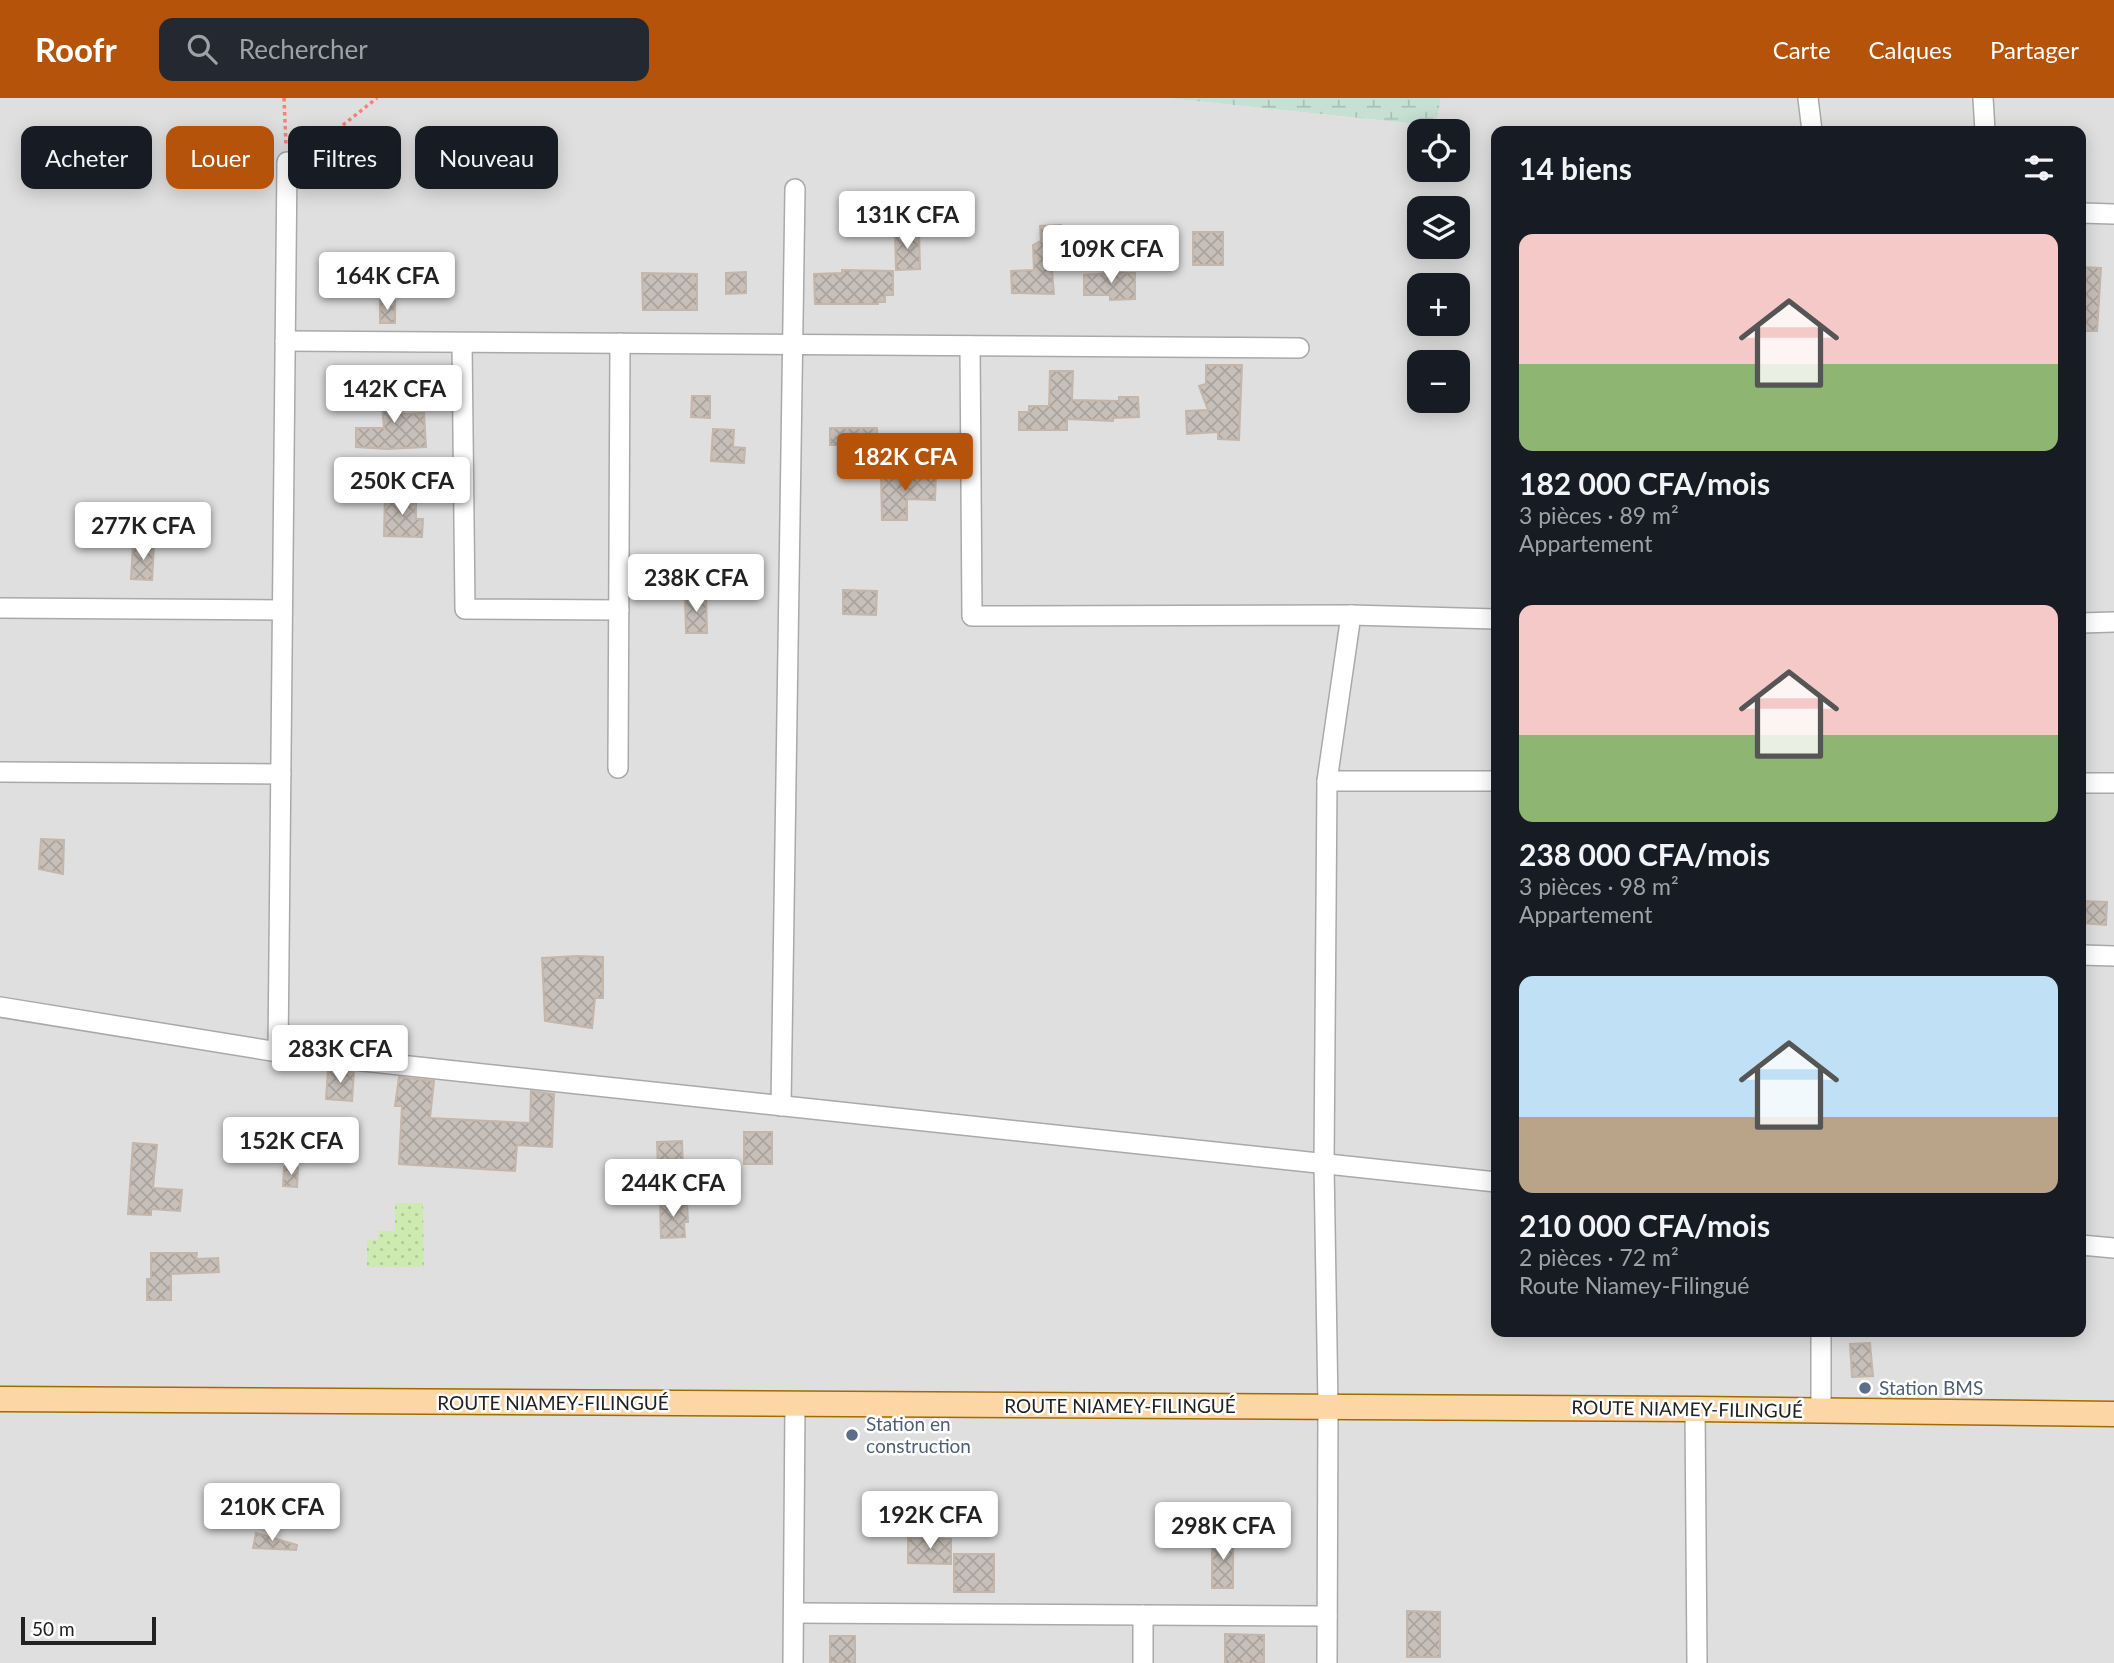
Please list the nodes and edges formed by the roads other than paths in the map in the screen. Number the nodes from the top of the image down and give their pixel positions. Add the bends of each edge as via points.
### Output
1 (1808, 98) edge
2 (1983, 98) edge
3 (1811, 126) edge
4 (1985, 126) edge
5 (286, 162) road end
6 (795, 189) dead end
7 (2086, 213) edge
8 (2114, 214) edge
9 (285, 341) junction
10 (462, 342) junction
11 (620, 343) junction
12 (793, 344) junction
13 (970, 346) junction
14 (1299, 348) dead end
15 (0, 608) edge
16 (282, 610) junction
17 (619, 610) junction
18 (1351, 615) junction
19 (1491, 619) edge
20 (2114, 622) edge
21 (2086, 623) edge
22 (618, 768) dead end
23 (0, 772) edge
24 (281, 774) junction
25 (1327, 781) junction
26 (1491, 781) edge
27 (2086, 783) edge
28 (2114, 783) edge
29 (2086, 955) edge
30 (2114, 956) edge
31 (0, 1007) edge
32 (278, 1052) junction
33 (781, 1106) junction
34 (1324, 1164) junction
35 (1491, 1181) edge
36 (2086, 1245) edge
37 (2114, 1248) edge
38 (1821, 1337) edge
39 (0, 1399) edge
40 (794, 1405) junction
41 (1328, 1406) junction
42 (1695, 1409) junction
43 (1821, 1410) junction
44 (2114, 1415) edge
45 (793, 1613) junction
46 (1143, 1615) junction
47 (1327, 1616) junction
48 (793, 1663) edge
49 (1143, 1663) edge
50 (1327, 1663) edge
51 (1697, 1663) edge

1 - 3 street
2 - 4 street
5 - 9 street
6 - 12 street
7 - 8 street
9 - 10 street
9 - 16 street
10 - 11 street
10 - 17 street via 464,609
11 - 12 street
11 - 17 street
12 - 13 street
12 - 33 street
13 - 14 street
13 - 18 street via 972,616
15 - 16 street
16 - 24 street
17 - 22 street
18 - 19 street
18 - 25 street
20 - 21 street
23 - 24 street
24 - 32 street
25 - 26 street
25 - 34 street
27 - 28 street
29 - 30 street
31 - 32 street
32 - 33 street
33 - 34 street
34 - 35 street
34 - 41 street
36 - 37 street
38 - 43 street
39 - 40 main road, ROUTE NIAMEY-FILINGUÉ
40 - 41 main road, ROUTE NIAMEY-FILINGUÉ
40 - 45 street
41 - 42 main road, ROUTE NIAMEY-FILINGUÉ
41 - 47 street
42 - 43 main road, ROUTE NIAMEY-FILINGUÉ
42 - 51 street
43 - 44 main road, ROUTE NIAMEY-FILINGUÉ
45 - 46 street
45 - 48 street
46 - 47 street
46 - 49 street
47 - 50 street

